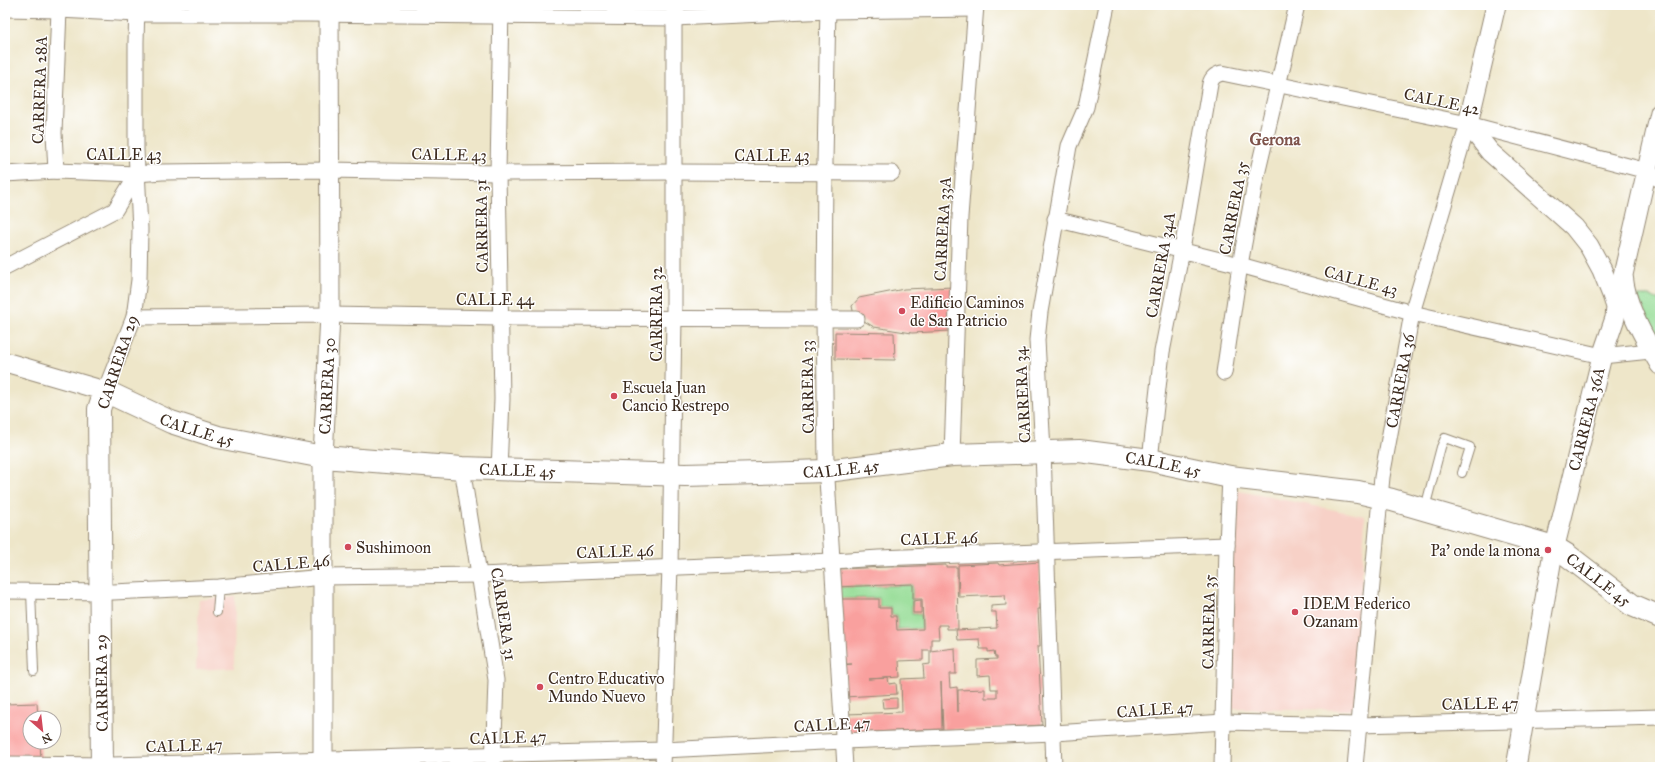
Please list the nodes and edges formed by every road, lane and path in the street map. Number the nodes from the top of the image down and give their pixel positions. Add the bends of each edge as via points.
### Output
1 (1107, 5) edge
2 (1297, 5) edge
3 (1496, 5) edge
4 (976, 7) edge
5 (828, 8) edge
6 (5, 9) edge
7 (59, 10) junction
8 (137, 10) edge
9 (328, 10) edge
10 (501, 11) edge
11 (674, 11) edge
12 (1212, 77) joint
13 (1278, 84) junction
14 (1660, 113) edge
15 (1468, 124) junction
16 (328, 170) junction
17 (56, 171) junction
18 (674, 172) junction
19 (498, 173) junction
20 (825, 173) junction
21 (892, 173) dead end
22 (5, 174) edge
23 (136, 174) junction
24 (1653, 176) edge
25 (1055, 219) junction
26 (1182, 250) junction
27 (1240, 265) junction
28 (5, 267) edge
29 (1412, 313) junction
30 (330, 315) junction
31 (134, 317) junction
32 (500, 318) junction
33 (674, 318) junction
34 (824, 319) junction
35 (857, 319) dead end
36 (1657, 355) edge
37 (1602, 356) junction
38 (5, 362) edge
39 (1224, 373) dead end
40 (105, 391) junction
41 (1043, 451) junction
42 (952, 455) junction
43 (323, 457) junction
44 (1150, 460) junction
45 (462, 468) junction
46 (499, 470) junction
47 (826, 471) junction
48 (1462, 473) dead end
49 (672, 475) junction
50 (1230, 477) junction
51 (1379, 497) junction
52 (1424, 509) junction
53 (1227, 545) junction
54 (1554, 547) junction
55 (1046, 552) junction
56 (833, 561) junction
57 (670, 567) junction
58 (480, 575) junction
59 (323, 577) junction
60 (218, 587) junction
61 (5, 591) edge
62 (31, 591) junction
63 (100, 592) junction
64 (217, 612) dead end
65 (1660, 617) edge
66 (34, 671) dead end
67 (1660, 717) edge
68 (1524, 720) junction
69 (1224, 722) junction
70 (1358, 725) junction
71 (1054, 733) junction
72 (843, 741) junction
73 (662, 750) junction
74 (493, 761) edge
75 (323, 763) edge
76 (5, 764) edge
77 (102, 766) edge
78 (663, 767) edge
79 (845, 767) edge
80 (1054, 767) edge
81 (1222, 767) edge
82 (1355, 767) edge
83 (1516, 767) edge

1 - 25 street, CARRERA 34 via 1086,107 1069,146
2 - 13 street, CARRERA 35
3 - 15 street, CARRERA 36
4 - 5 street
4 - 42 street, CARRERA 33A via 960,217
5 - 11 street
5 - 20 street, CARRERA 33
6 - 7 street
7 - 8 street
7 - 17 street, CARRERA 28A via 54,133
8 - 9 street
8 - 23 street, CARRERA 29
9 - 10 street
9 - 16 street, CARRERA 30
10 - 11 street
10 - 19 street, CARRERA 31
11 - 18 street, CARRERA 32
12 - 13 street, CALLE 42 via 1222,73
12 - 26 street, CARRERA 34A
13 - 15 street, CALLE 42
13 - 27 street, CARRERA 35 via 1255,183
14 - 24 street
15 - 24 street, CALLE 42
15 - 29 street, CARRERA 36
15 - 37 street, CARRERA 36A via 1490,152 1574,227 1589,246 1602,270 1616,307 1615,318
16 - 19 street, CALLE 43
16 - 23 street, CALLE 43
16 - 30 street, CARRERA 30
17 - 22 street, CALLE 43
17 - 23 street, CALLE 43
18 - 19 street, CALLE 43
18 - 20 street, CALLE 43
18 - 33 street, CARRERA 32
19 - 32 street, CARRERA 31
20 - 21 street, CALLE 43
20 - 34 street, CARRERA 33
23 - 28 street via 114,210
23 - 31 street, CARRERA 29 via 140,228 139,280
24 - 36 street via 1623,275 1629,305
25 - 26 street, CALLE 43
25 - 41 street, CARRERA 34 via 1038,340
26 - 27 street, CALLE 43
26 - 44 street, CARRERA 34A via 1162,352
27 - 29 street, CALLE 43
27 - 39 street, CARRERA 35
29 - 37 street, CALLE 43
29 - 51 street, CARRERA 36
30 - 31 street, CALLE 44
30 - 32 street, CALLE 44
30 - 43 street, CARRERA 30
31 - 40 street, CARRERA 29
32 - 33 street, CALLE 44
32 - 46 street, CARRERA 31 via 502,399
33 - 34 street, CALLE 44
33 - 49 street, CARRERA 32
34 - 35 street, CALLE 44
34 - 47 street, CARRERA 33
36 - 37 street, CALLE 43
37 - 54 street, CARRERA 36A
38 - 40 street, CALLE 45
40 - 43 main road, CALLE 45 via 171,422 218,437
40 - 63 main road, CARRERA 29 via 99,409
41 - 42 main road, CALLE 45
41 - 44 main road, CALLE 45 via 1079,451
41 - 55 street, CARRERA 34
42 - 47 main road, CALLE 45
43 - 45 main road, CALLE 45
43 - 59 street, CARRERA 30
44 - 50 main road, CALLE 45
45 - 46 main road, CALLE 45
45 - 58 street, CARRERA 31
46 - 49 main road, CALLE 45
47 - 49 main road, CALLE 45
47 - 56 street, CARRERA 33
48 - 52 lane via 1469,446 1445,438
49 - 57 street, CARRERA 32
50 - 51 main road, CALLE 45 via 1358,492
50 - 53 street, CARRERA 35
51 - 52 main road, CALLE 45
51 - 70 street, CARRERA 36
52 - 54 main road, CALLE 45
53 - 55 street, CALLE 46
53 - 69 street, CARRERA 35
54 - 65 main road, CALLE 45 via 1632,605
54 - 68 street, CARRERA 36A
55 - 56 street, CALLE 46
55 - 71 street, CARRERA 34
56 - 57 street, CALLE 46
56 - 72 street, CARRERA 33
57 - 58 street, CALLE 46
57 - 73 street, CARRERA 32
58 - 59 street, CALLE 46
58 - 74 street, CARRERA 31 via 496,680
59 - 60 street, CALLE 46
59 - 75 street, CARRERA 30
60 - 63 street, CALLE 46
60 - 64 lane
61 - 62 street, CALLE 46
62 - 63 street, CALLE 46
62 - 66 lane
63 - 77 main road, CARRERA 29
67 - 68 street, CALLE 47
68 - 70 street, CALLE 47
68 - 83 street, CARRERA 36A
69 - 70 street, CALLE 47
69 - 71 street, CALLE 47
69 - 81 street, CARRERA 35
70 - 82 street, CARRERA 36
71 - 72 street, CALLE 47
71 - 80 street, CARRERA 34
72 - 73 street, CALLE 47
72 - 79 street, CARRERA 33
73 - 74 street, CALLE 47
73 - 78 street, CARRERA 32
74 - 75 street, CALLE 47
75 - 77 street, CALLE 47
76 - 77 street, CALLE 47

